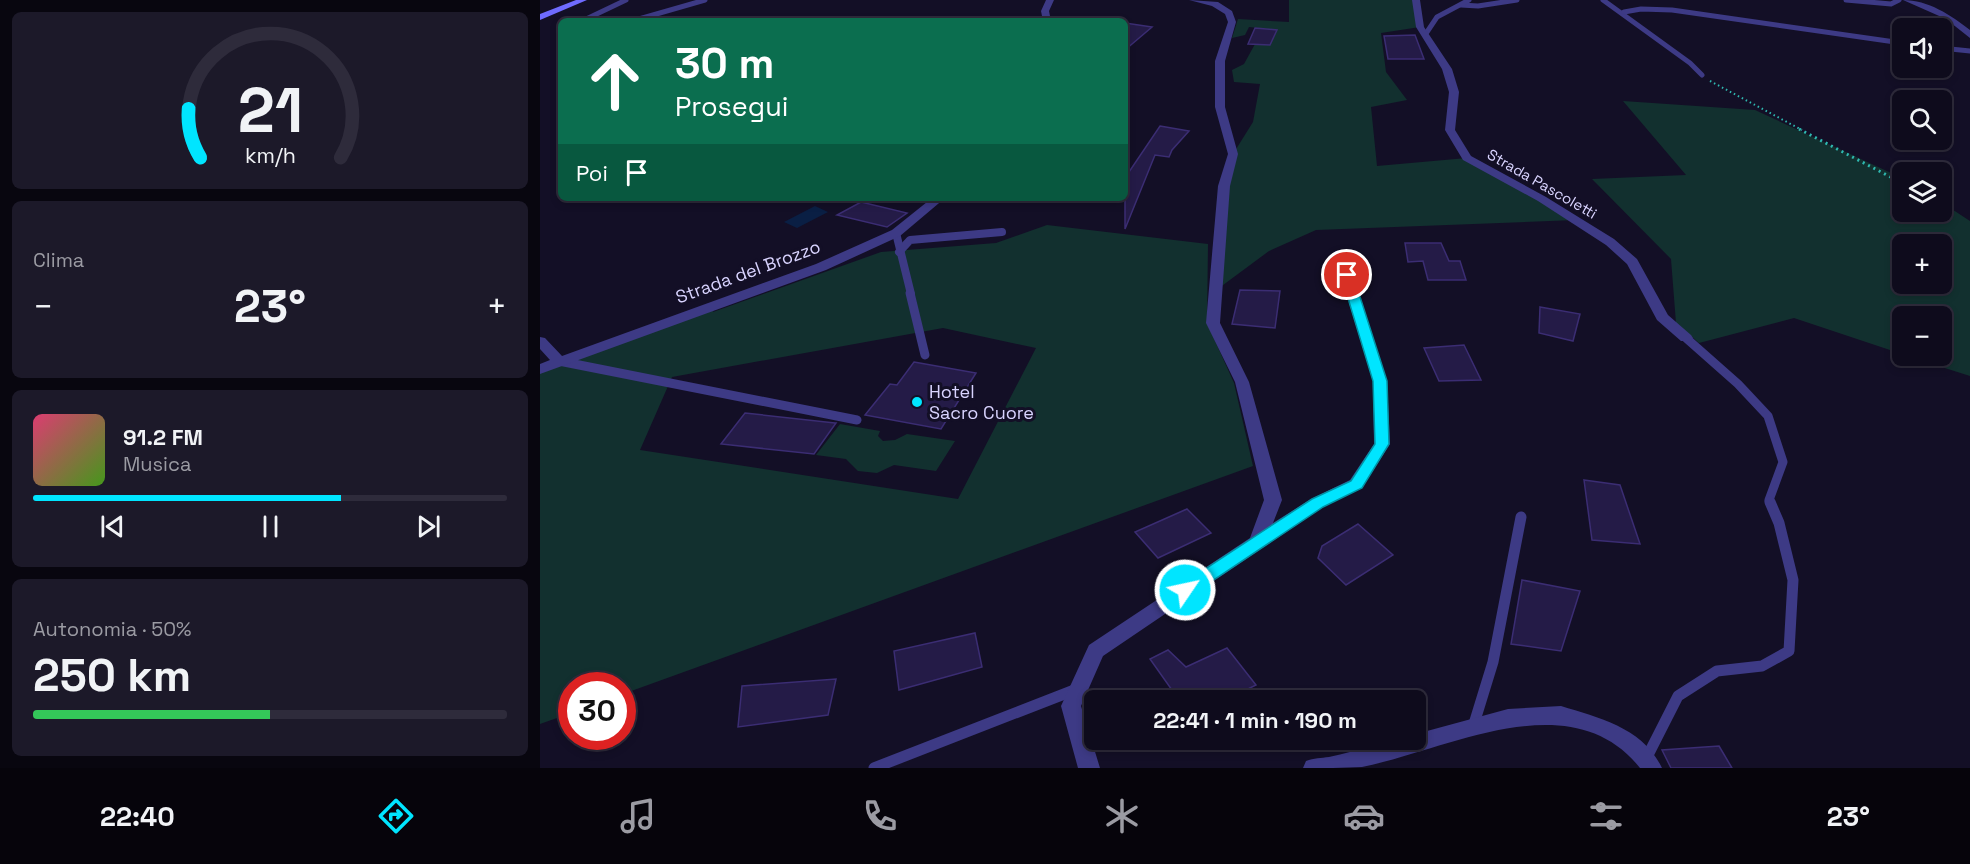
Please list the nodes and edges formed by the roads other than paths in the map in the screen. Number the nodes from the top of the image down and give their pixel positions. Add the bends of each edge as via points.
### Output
1 (583, 0) edge
2 (626, 0) edge
3 (705, 0) edge
4 (1050, 0) edge
5 (1192, 0) edge
6 (1416, 0) edge
7 (1470, 0) edge
8 (1516, 0) edge
9 (1603, 0) edge
10 (1846, 0) edge
11 (1899, 0) edge
12 (1907, 0) edge
13 (1461, 5) junction
14 (1624, 12) junction
15 (540, 17) edge
16 (588, 18) edge
17 (642, 18) edge
18 (1046, 18) edge
19 (1425, 35) junction
20 (1970, 35) edge
21 (1892, 42) edge
22 (1952, 49) edge
23 (1970, 51) edge
24 (1702, 75) road end
25 (935, 201) edge
26 (1002, 232) dead end
27 (896, 233) junction
28 (899, 252) junction
29 (1340, 254) dead end
30 (1686, 338) joint
31 (540, 341) edge
32 (925, 355) dead end
33 (559, 361) junction
34 (540, 369) edge
35 (857, 420) dead end
36 (1521, 517) dead end
37 (1257, 542) junction
38 (1079, 688) junction
39 (1473, 727) junction
40 (1649, 763) edge
41 (874, 768) edge
42 (1089, 768) edge
43 (1314, 768) edge

1 - 15 main road
2 - 16 lane
3 - 17 lane
4 - 18 street
5 - 37 street via 1215,4 1229,13 1232,22 1220,61 1220,107 1233,154 1224,186 1213,323 1242,382 1273,500
6 - 19 street, Strada Pascoletti
7 - 13 lane
8 - 13 lane
9 - 14 lane
10 - 11 lane via 1891,4
12 - 20 street via 1949,17
13 - 19 lane via 1437,18
14 - 21 lane via 1672,10
14 - 24 lane via 1648,34 1693,63
19 - 30 street, Strada Pascoletti via 1447,69 1454,92 1450,130 1467,158 1610,242 1632,262 1662,317
22 - 23 lane
25 - 27 street, Strada del Brozzo
26 - 28 lane via 910,240
27 - 28 lane
27 - 33 street, Strada del Brozzo via 821,267
28 - 32 lane
29 - 37 street via 1380,381 1382,444 1356,484 1317,503
30 - 40 lane via 1768,416 1783,462 1769,500 1793,580 1789,651 1762,666 1717,671 1678,696
31 - 33 street
33 - 34 street, Strada del Brozzo
33 - 35 lane
36 - 39 lane via 1493,662
37 - 38 street via 1096,651
38 - 41 lane
38 - 42 street via 1071,706
39 - 40 street via 1508,718 1561,715 1614,732
39 - 43 street

